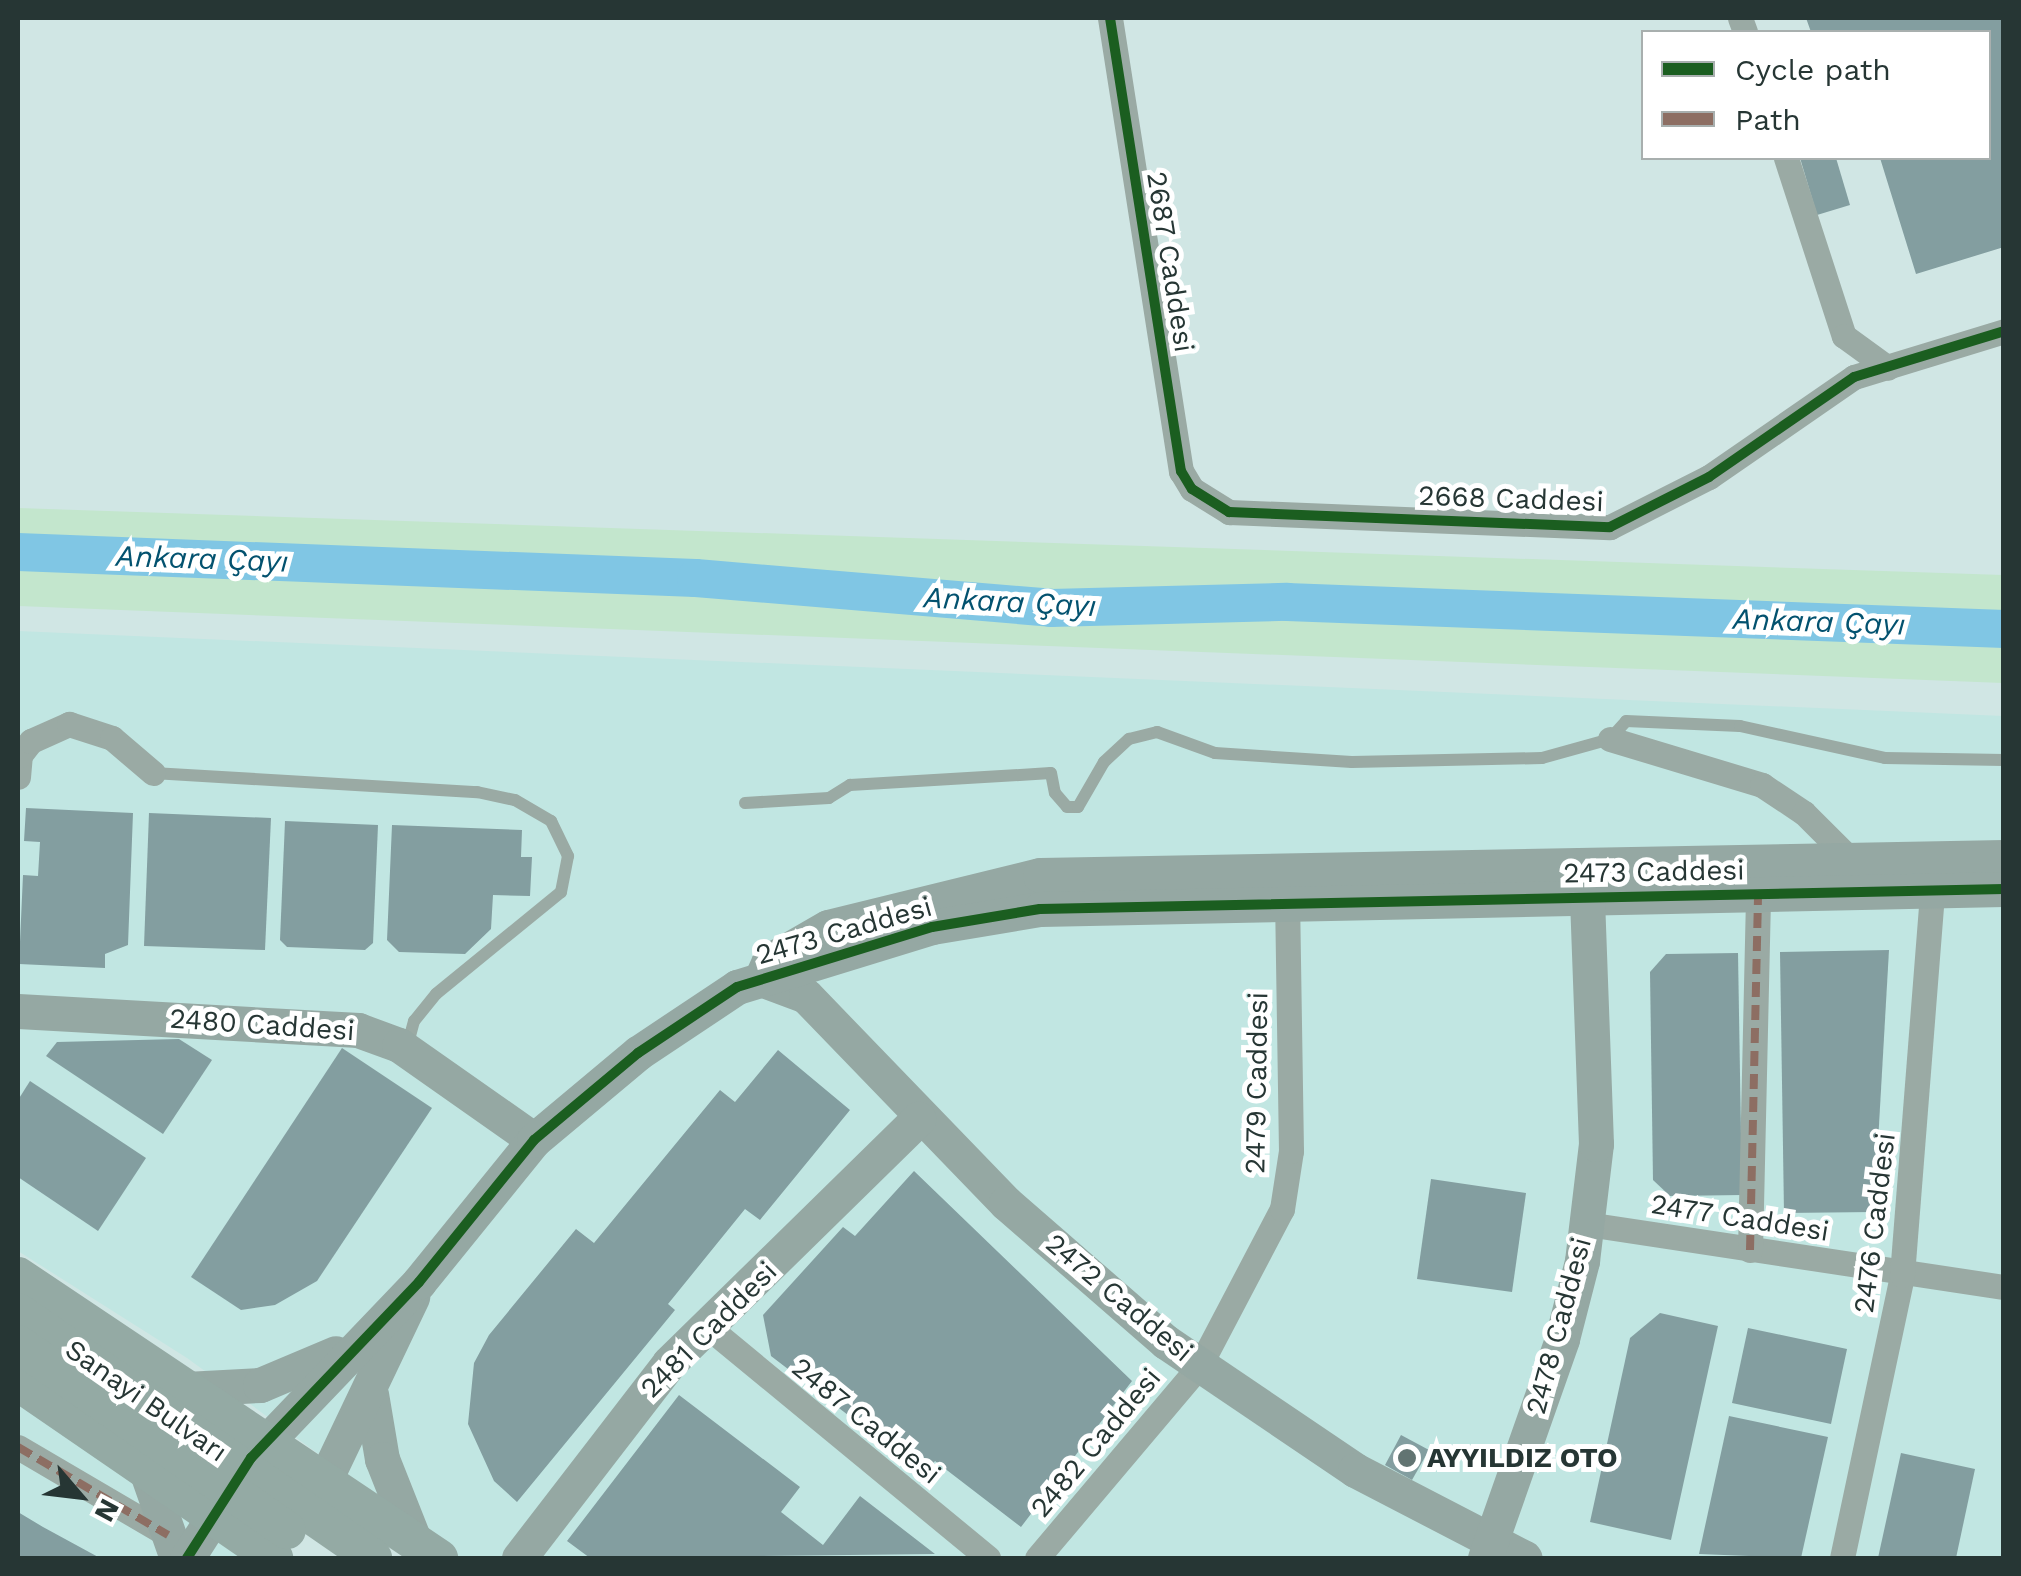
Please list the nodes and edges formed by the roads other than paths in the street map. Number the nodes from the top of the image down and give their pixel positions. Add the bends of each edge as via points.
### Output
1 (1110, 18) edge
2 (1787, 160) edge
3 (2004, 332) edge
4 (1888, 368) junction
5 (1209, 503) joint
6 (1610, 739) junction
7 (2004, 760) edge
8 (154, 773) joint
9 (18, 777) edge
10 (745, 803) dead end
11 (2004, 856) edge
12 (1850, 859) junction
13 (1586, 880) junction
14 (2004, 889) edge
15 (1932, 890) junction
16 (1758, 892) junction
17 (1288, 902) junction
18 (761, 979) junction
19 (18, 1011) edge
20 (406, 1049) junction
21 (918, 1119) junction
22 (534, 1140) junction
23 (1587, 1224) junction
24 (1750, 1250) junction
25 (1902, 1275) junction
26 (18, 1276) edge
27 (418, 1282) junction
28 (2004, 1288) edge
29 (18, 1312) edge
30 (708, 1327) junction
31 (18, 1344) edge
32 (355, 1344) junction
33 (1200, 1365) junction
34 (18, 1382) edge
35 (181, 1385) junction
36 (371, 1392) junction
37 (266, 1442) junction
38 (18, 1446) edge
39 (140, 1468) junction
40 (327, 1481) junction
41 (211, 1516) junction
42 (424, 1548) edge
43 (177, 1550) edge
44 (1489, 1550) edge
45 (270, 1558) edge
46 (328, 1558) edge
47 (374, 1558) edge
48 (520, 1558) edge
49 (988, 1558) edge
50 (1037, 1558) edge
51 (1525, 1558) edge
52 (1842, 1558) edge

1 - 5 street, 2687 Caddesi via 1181,470
2 - 4 street via 1844,336
3 - 4 street, 2668 Caddesi
4 - 5 street, 2668 Caddesi via 1854,377 1709,478 1610,527 1229,512
6 - 7 lane via 1626,722 1740,726 1885,758
6 - 10 lane via 1542,758 1352,762 1215,752 1157,732 1129,739 1104,762 1078,807 1067,807 1055,794 1051,773 850,785 829,798
6 - 12 street via 1762,785 1804,813
8 - 9 street via 112,738 69,724 32,742 20,755
8 - 20 lane via 477,792 515,800 552,822 568,856 561,892 436,994 414,1021
11 - 12 street, 2473 Caddesi
12 - 13 street, 2473 Caddesi
13 - 16 street, 2473 Caddesi
13 - 17 street, 2473 Caddesi
13 - 18 street, 2473 Caddesi via 1040,875 828,927 769,961
13 - 23 street, 2478 Caddesi via 1596,1144
14 - 15 street, 2473 Caddesi
15 - 16 street, 2473 Caddesi
15 - 25 street, 2476 Caddesi
16 - 24 street
17 - 18 street, 2473 Caddesi via 1147,902 1012,912 932,927
17 - 33 street, 2479 Caddesi via 1289,1175 1265,1251
18 - 21 street, 2472 Caddesi via 806,996
18 - 22 street, 2473 Caddesi via 738,986 638,1053
19 - 20 street, 2480 Caddesi via 320,1023
20 - 22 street, 2480 Caddesi
21 - 30 street, 2481 Caddesi
21 - 33 street, 2472 Caddesi via 1035,1229
22 - 27 street, 2473 Caddesi
23 - 24 street, 2477 Caddesi
23 - 44 street, 2478 Caddesi via 1562,1340
24 - 25 street, 2477 Caddesi
25 - 28 street, 2477 Caddesi
25 - 52 street, 2476 Caddesi
26 - 35 main road
27 - 32 street, 2473 Caddesi
27 - 36 street, 2473 Caddesi
29 - 47 main road, Sanayi Bulvarı, bridge
30 - 48 street, 2481 Caddesi via 669,1363
30 - 49 street, 2487 Caddesi
31 - 46 main road, Sanayi Bulvarı, bridge
32 - 35 street via 274,1381
32 - 37 street, 2473 Caddesi
33 - 44 street, 2472 Caddesi via 1354,1470
33 - 50 street, 2482 Caddesi
34 - 39 main road
35 - 37 main road
35 - 39 main road via 194,1420 189,1440 172,1459
36 - 40 street, 2473 Caddesi
36 - 42 street via 382,1459
37 - 40 main road
37 - 41 street, 2473 Caddesi
38 - 43 street
39 - 41 main road
39 - 43 street
40 - 42 main road
40 - 45 street, 2473 Caddesi
41 - 43 street, 2473 Caddesi
41 - 45 main road
42 - 47 main road via 394,1544
44 - 51 street, 2472 Caddesi

